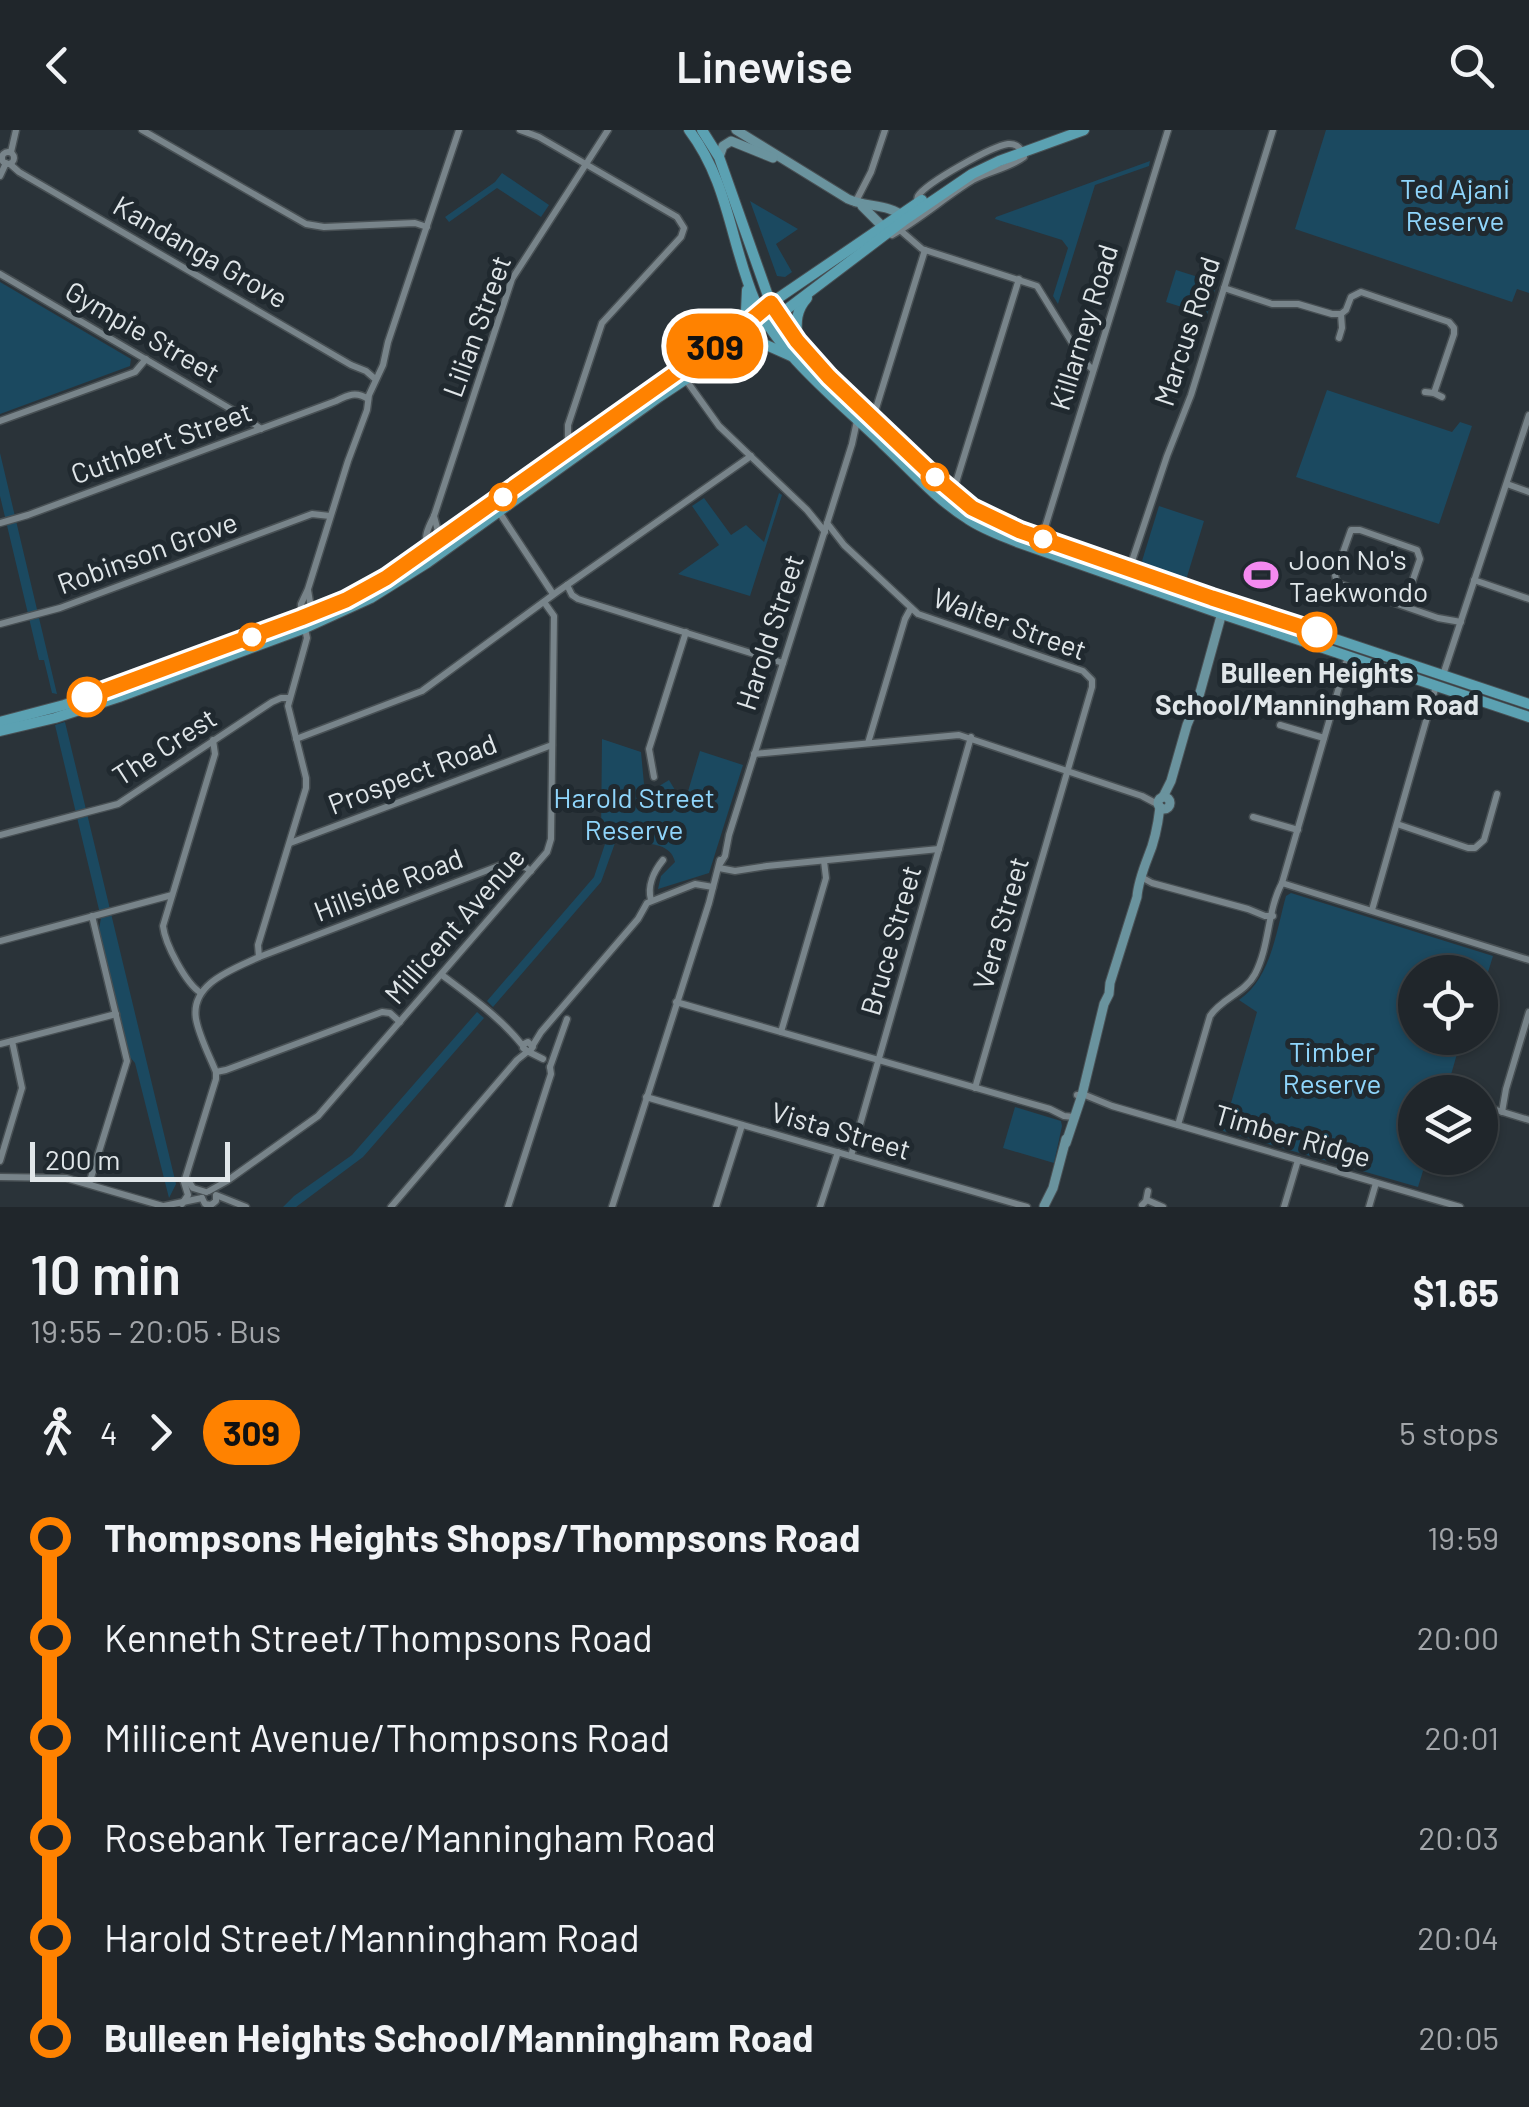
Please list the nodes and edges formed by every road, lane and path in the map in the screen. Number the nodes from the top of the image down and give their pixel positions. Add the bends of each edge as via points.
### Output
1 (16, 130) edge
2 (142, 130) edge
3 (459, 130) edge
4 (520, 130) edge
5 (608, 130) edge
6 (689, 130) edge
7 (702, 130) edge
8 (736, 130) edge
9 (886, 130) edge
10 (1066, 130) edge
11 (1084, 130) edge
12 (1168, 130) edge
13 (1273, 130) edge
14 (1022, 149) junction
15 (6, 156) edge
16 (719, 157) junction
17 (586, 164) junction
18 (794, 167) junction
19 (0, 176) edge
20 (861, 205) junction
21 (893, 227) junction
22 (426, 229) junction
23 (925, 250) junction
24 (754, 260) junction
25 (745, 272) junction
26 (0, 274) edge
27 (1018, 279) junction
28 (818, 286) junction
29 (1224, 288) junction
30 (792, 289) junction
31 (771, 303) junction
32 (760, 312) junction
33 (1341, 314) junction
34 (778, 315) junction
35 (767, 324) junction
36 (1338, 338) dead end
37 (797, 341) junction
38 (731, 342) junction
39 (1080, 354) junction
40 (144, 358) junction
41 (796, 359) junction
42 (1097, 359) junction
43 (1093, 370) junction
44 (372, 377) junction
45 (686, 379) junction
46 (1434, 394) dead end
47 (365, 399) junction
48 (1529, 415) edge
49 (858, 419) junction
50 (0, 422) edge
51 (872, 425) junction
52 (261, 429) junction
53 (852, 444) junction
54 (577, 450) junction
55 (751, 456) junction
56 (1506, 484) junction
57 (1529, 492) edge
58 (952, 493) junction
59 (495, 510) junction
60 (807, 510) junction
61 (434, 516) junction
62 (329, 519) junction
63 (0, 523) edge
64 (826, 527) junction
65 (1042, 538) junction
66 (844, 545) junction
67 (437, 548) junction
68 (1132, 573) junction
69 (1474, 580) junction
70 (568, 587) junction
71 (556, 594) junction
72 (1529, 600) edge
73 (545, 604) junction
74 (1404, 606) junction
75 (911, 608) junction
76 (1224, 608) junction
77 (306, 620) junction
78 (0, 624) edge
79 (1459, 626) junction
80 (686, 632) junction
81 (1348, 655) junction
82 (784, 663) junction
83 (1440, 680) junction
84 (289, 698) junction
85 (1529, 704) edge
86 (1529, 717) edge
87 (0, 722) edge
88 (1280, 726) dead end
89 (0, 731) edge
90 (971, 738) junction
91 (1324, 738) junction
92 (214, 740) junction
93 (296, 740) junction
94 (868, 743) junction
95 (552, 745) junction
96 (754, 754) junction
97 (1067, 770) junction
98 (654, 777) dead end
99 (1497, 794) dead end
100 (1163, 803) junction
101 (1253, 817) dead end
102 (1396, 824) junction
103 (1298, 830) junction
104 (0, 835) edge
105 (289, 844) junction
106 (940, 849) junction
107 (663, 860) dead end
108 (824, 861) junction
109 (719, 868) junction
110 (531, 871) junction
111 (1146, 879) junction
112 (1282, 883) junction
113 (711, 891) junction
114 (172, 895) junction
115 (651, 900) junction
116 (1372, 910) junction
117 (92, 916) junction
118 (1273, 916) junction
119 (0, 941) edge
120 (259, 957) junction
121 (1527, 959) edge
122 (443, 972) junction
123 (201, 993) junction
124 (676, 1002) junction
125 (1529, 1012) edge
126 (116, 1014) junction
127 (567, 1019) dead end
128 (400, 1022) junction
129 (781, 1032) junction
130 (12, 1040) junction
131 (0, 1044) edge
132 (528, 1047) junction
133 (878, 1060) junction
134 (547, 1064) junction
135 (216, 1072) junction
136 (976, 1088) junction
137 (1080, 1096) junction
138 (646, 1097) junction
139 (1500, 1111) joint
140 (1071, 1115) junction
141 (1529, 1120) edge
142 (742, 1124) junction
143 (1178, 1125) junction
144 (838, 1152) junction
145 (851, 1156) junction
146 (1298, 1160) junction
147 (0, 1162) edge
148 (189, 1171) junction
149 (0, 1176) edge
150 (226, 1182) junction
151 (1376, 1182) junction
152 (89, 1184) junction
153 (188, 1188) junction
154 (991, 1196) junction
155 (209, 1197) junction
156 (226, 1198) junction
157 (1146, 1198) edge
158 (236, 1204) junction
159 (985, 1204) dead end
160 (182, 1205) edge
161 (1025, 1206) edge
162 (164, 1207) edge
163 (246, 1207) edge
164 (392, 1207) edge
165 (508, 1207) edge
166 (612, 1207) edge
167 (716, 1207) edge
168 (820, 1207) edge
169 (1045, 1207) edge
170 (1163, 1207) edge
171 (1284, 1207) edge
172 (1369, 1207) edge
173 (1460, 1207) edge

1 - 15 street
2 - 22 street via 306,224
3 - 22 street
4 - 17 street
5 - 17 street, Lilian Street
6 - 25 main road via 718,181
7 - 16 main road
8 - 18 street
9 - 20 street
10 - 14 main road
11 - 14 main road
12 - 42 street, Killarney Road
13 - 29 street, Marcus Road
14 - 21 main road
14 - 21 main road via 968,169
15 - 19 street
15 - 44 street, Kandanga Grove via 28,177
16 - 18 street via 724,144 736,141
16 - 24 main road
17 - 54 street via 684,228 602,323 568,425
17 - 61 street, Lilian Street via 512,278
18 - 20 street
20 - 21 street
20 - 21 street via 895,210
21 - 23 street
21 - 28 main road
21 - 30 main road
22 - 44 street via 383,365
23 - 27 street
23 - 51 street
24 - 30 main road via 772,284
24 - 31 main road
25 - 32 main road
25 - 38 main road via 746,309
26 - 40 street, Gympie Street
27 - 39 street via 1038,287
27 - 58 street
28 - 34 main road
28 - 37 main road via 798,312
29 - 33 street via 1268,303
29 - 68 street, Marcus Road
30 - 31 main road
31 - 32 main road
31 - 34 main road
32 - 35 main road
32 - 38 main road
33 - 36 street
33 - 46 street via 1361,292 1452,324
34 - 35 main road
34 - 37 main road
35 - 38 main road
35 - 41 main road
37 - 51 main road
38 - 41 main road via 762,343
38 - 45 main road
38 - 54 main road
39 - 42 street
39 - 43 street
40 - 50 street via 138,371
40 - 52 street, Gympie Street
41 - 49 main road
42 - 43 street, Killarney Road
43 - 65 street, Killarney Road
44 - 47 street
45 - 54 main road
45 - 55 street, Walter Street via 715,422
47 - 52 street, Cuthbert Street via 336,402
47 - 62 street via 367,410
48 - 56 street
49 - 51 main road
49 - 53 street, Harold Street
51 - 53 street
51 - 58 main road
51 - 68 main road via 967,519 1002,536
52 - 63 street, Cuthbert Street
53 - 64 street, Harold Street
54 - 59 main road
55 - 60 street, Walter Street
55 - 70 street
56 - 57 street
56 - 69 street
58 - 65 main road via 994,520
59 - 67 main road
59 - 71 street
60 - 64 street, Walter Street
60 - 64 street, Walter Street
61 - 67 street
61 - 67 street, Lilian Street via 426,537
62 - 77 street
62 - 78 street, Robinson Grove via 316,513
64 - 66 street, Walter Street
64 - 66 street, Walter Street
64 - 82 street, Harold Street
65 - 68 main road
66 - 75 street, Walter Street
67 - 77 main road
68 - 76 main road
69 - 72 street
69 - 79 street
70 - 71 street
70 - 80 street via 585,600
71 - 73 street
73 - 93 street via 415,694
73 - 95 street, Millicent Avenue via 553,622
74 - 74 street via 1335,582 1351,530 1419,552
74 - 79 street
75 - 94 street
75 - 97 street, Walter Street via 1089,675 1092,688
76 - 81 main road
76 - 83 main road
76 - 100 street
77 - 84 street
77 - 87 main road
77 - 89 main road via 119,697
79 - 83 street
80 - 82 street
80 - 98 street via 649,750
81 - 83 main road
81 - 91 street
82 - 96 street, Harold Street
83 - 85 main road
83 - 86 main road
83 - 102 street
84 - 92 street, The Crest
84 - 93 street
88 - 91 street
90 - 94 street
90 - 97 street
90 - 106 street, Bruce Street
91 - 103 street
92 - 104 street, The Crest via 114,806
92 - 114 street
93 - 105 street via 306,784
94 - 96 street
95 - 105 street, Prospect Road
95 - 110 street, Millicent Avenue via 551,843
96 - 109 street, Harold Street
97 - 100 street
97 - 136 street, Vera Street
99 - 102 street via 1484,840 1475,848
100 - 111 street via 1143,868
101 - 103 street
102 - 116 street
103 - 112 street
105 - 120 street
106 - 108 street
106 - 133 street, Bruce Street
107 - 115 street
108 - 109 street
108 - 129 street via 826,878
109 - 113 street, Harold Street
110 - 120 street, Hillside Road via 509,862
110 - 122 street, Millicent Avenue
111 - 118 street
111 - 137 street via 1138,886 1113,996
112 - 116 street
112 - 118 street
113 - 115 street via 686,889
113 - 124 street, Harold Street
114 - 117 street
114 - 123 street via 164,935
115 - 132 street
116 - 121 street
117 - 119 street
117 - 126 street
118 - 143 street via 1255,975 1210,1016
120 - 123 street, Hillside Road
122 - 128 street, Millicent Avenue
122 - 132 street
123 - 135 street via 196,1019
124 - 129 street
124 - 138 street, Harold Street
125 - 139 street
126 - 130 street
126 - 152 street via 126,1064
127 - 134 street
128 - 135 street via 382,1012
128 - 150 street, Millicent Avenue via 318,1116
129 - 133 street
130 - 131 street
130 - 147 street via 22,1088
132 - 134 street
132 - 164 street
133 - 136 street
133 - 145 street, Bruce Street
134 - 165 street
135 - 148 street
136 - 140 street
137 - 140 street
137 - 143 street, Timber Ridge
138 - 142 street, Vista Street
138 - 166 street, Harold Street
139 - 141 street
140 - 169 street
142 - 144 street, Vista Street
142 - 167 street
143 - 146 street, Timber Ridge
144 - 145 street, Vista Street
144 - 168 street
145 - 154 street, Vista Street
146 - 151 street, Timber Ridge
146 - 171 street
148 - 153 street
148 - 155 street via 191,1186
149 - 152 street
150 - 155 street, Millicent Avenue
150 - 156 street
151 - 172 street
151 - 173 street, Timber Ridge
152 - 162 street
153 - 155 street
153 - 160 street
154 - 159 street
154 - 161 street, Vista Street
155 - 156 street
155 - 158 street
155 - 160 street
156 - 158 street
157 - 170 street
158 - 163 street
160 - 162 street
161 - 169 street, Vista Street

